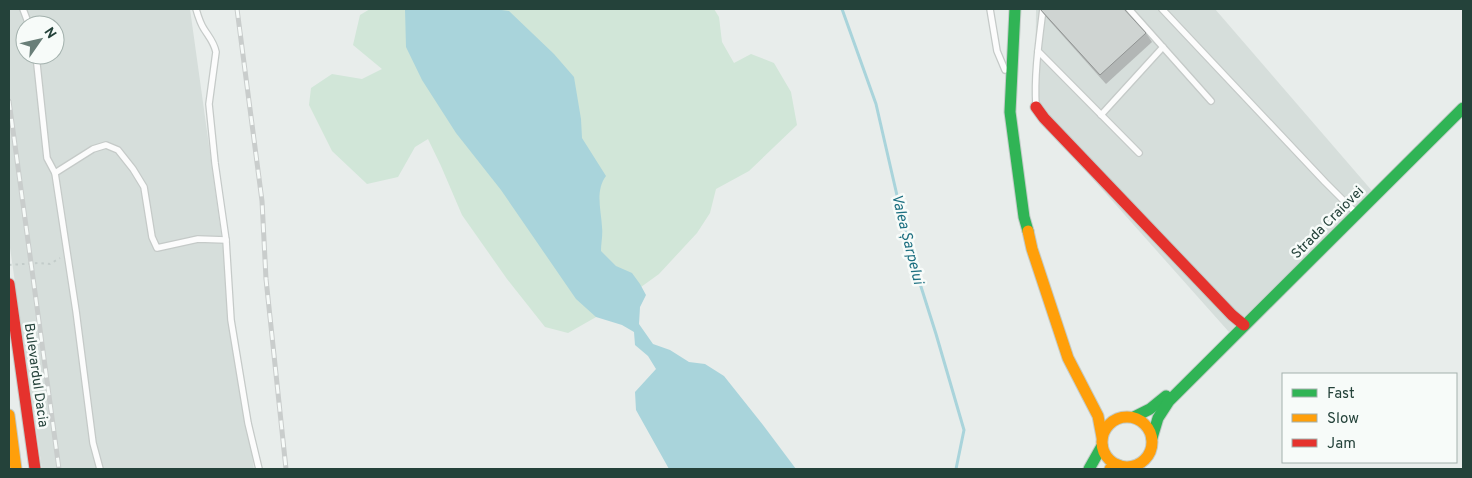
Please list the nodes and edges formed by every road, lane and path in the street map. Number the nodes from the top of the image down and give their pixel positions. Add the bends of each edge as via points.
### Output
1 (196, 9) edge
2 (990, 9) edge
3 (1043, 9) edge
4 (1129, 9) edge
5 (1162, 9) edge
6 (1013, 10) edge
7 (1163, 47) junction
8 (1038, 51) junction
9 (37, 65) edge
10 (1011, 88) junction
11 (1211, 101) dead end
12 (1036, 107) joint
13 (1463, 108) edge
14 (1102, 115) junction
15 (1139, 153) dead end
16 (54, 173) junction
17 (1356, 213) junction
18 (226, 240) junction
19 (67, 254) junction
20 (9, 264) edge
21 (9, 284) edge
22 (1244, 326) junction
23 (1060, 332) junction
24 (1212, 357) junction
25 (1101, 397) dead end
26 (1111, 408) dead end
27 (9, 415) edge
28 (1130, 417) junction
29 (1152, 438) junction
30 (1102, 442) junction
31 (1150, 452) junction
32 (1154, 467) dead end
33 (1122, 468) edge
34 (16, 469) edge
35 (35, 469) edge
36 (100, 469) edge
37 (259, 469) edge
38 (1089, 469) edge

1 - 18 lane via 202,28 215,44 209,104
2 - 10 lane via 998,51
3 - 8 lane
4 - 7 lane
5 - 17 lane
6 - 10 main road
7 - 11 lane
7 - 14 lane
8 - 12 lane
8 - 14 lane
9 - 16 lane via 47,158
10 - 23 main road via 1010,112 1024,217
12 - 22 main road
13 - 17 main road, Strada Craiovei
14 - 15 lane
16 - 18 lane via 106,144 118,150 144,187 152,237 157,248 198,239
16 - 19 lane
17 - 22 main road, Strada Craiovei
18 - 37 lane via 231,320
19 - 20 path via 50,264
19 - 36 lane via 93,443
21 - 35 main road, Bulevardul Dacia
22 - 24 main road, Strada Craiovei
23 - 25 main road
23 - 30 main road via 1068,358 1098,416
24 - 28 main road via 1157,404
24 - 29 main road via 1169,401 1153,429
26 - 28 main road
27 - 34 main road
28 - 29 main road via 1143,422
28 - 30 main road via 1110,422
29 - 31 main road
30 - 33 main road via 1105,454
30 - 38 main road
31 - 32 main road
31 - 33 main road via 1138,465

